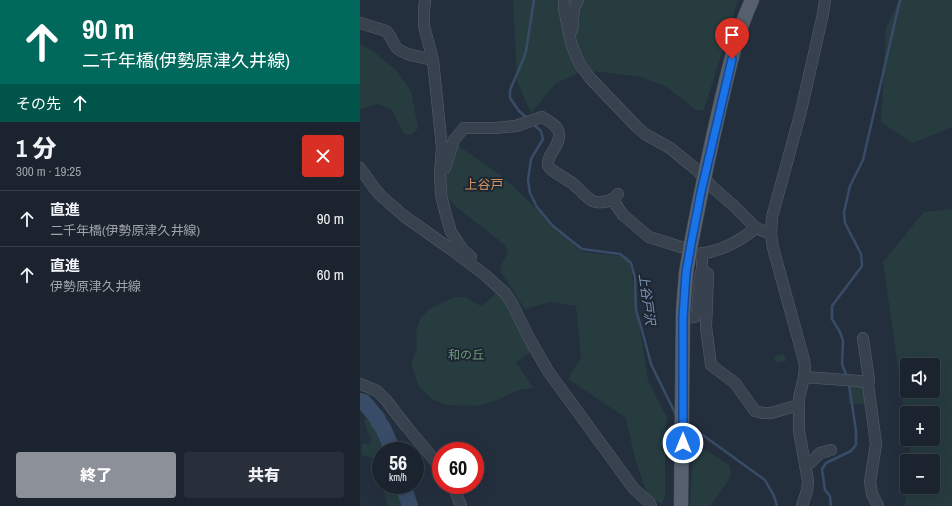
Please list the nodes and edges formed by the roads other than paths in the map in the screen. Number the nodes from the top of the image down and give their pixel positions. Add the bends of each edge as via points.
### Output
1 (425, 0) edge
2 (564, 0) edge
3 (578, 0) edge
4 (752, 0) edge
5 (825, 0) edge
6 (360, 23) edge
7 (571, 43) junction
8 (433, 60) junction
9 (360, 168) edge
10 (440, 173) junction
11 (704, 179) junction
12 (756, 228) junction
13 (771, 234) junction
14 (693, 250) junction
15 (702, 270) junction
16 (495, 283) junction
17 (683, 318) junction
18 (863, 338) dead end
19 (804, 377) junction
20 (360, 384) edge
21 (868, 384) junction
22 (799, 405) junction
23 (831, 450) dead end
24 (432, 457) edge
25 (805, 466) junction
26 (457, 494) edge
27 (461, 506) edge
28 (651, 506) edge
29 (681, 506) edge
30 (802, 506) edge
31 (878, 506) edge

1 - 8 street via 424,26
2 - 7 street
3 - 7 street via 574,8
4 - 11 main road via 732,59
5 - 13 street via 800,115 772,217
6 - 8 street via 386,31 396,48 403,52
7 - 11 street via 586,73 629,120 645,134 670,148
8 - 10 street via 442,148
9 - 16 street via 381,196 404,216
10 - 14 street via 445,168 454,140 464,128 516,126 542,116 556,127 558,132 559,139 548,161 550,169 574,184 592,201 615,197 623,215 649,238
10 - 16 street via 441,195 451,232 463,250 490,271
11 - 12 street
11 - 14 main road
12 - 13 street
12 - 14 street via 727,247 708,253
13 - 19 street via 804,360
14 - 15 street
14 - 17 main road, bridge via 686,273
15 - 17 street via 697,313 695,317
15 - 22 street via 708,274 706,327 711,365 735,383 756,411 763,414 771,413
16 - 28 street via 512,303 548,371 634,489
17 - 29 main road
18 - 21 street
19 - 21 street via 859,381
19 - 22 street
20 - 24 street via 377,391 386,400
21 - 31 street via 876,444 870,482
22 - 25 street via 799,431
23 - 25 street via 820,453
25 - 30 street via 808,481
26 - 27 street

